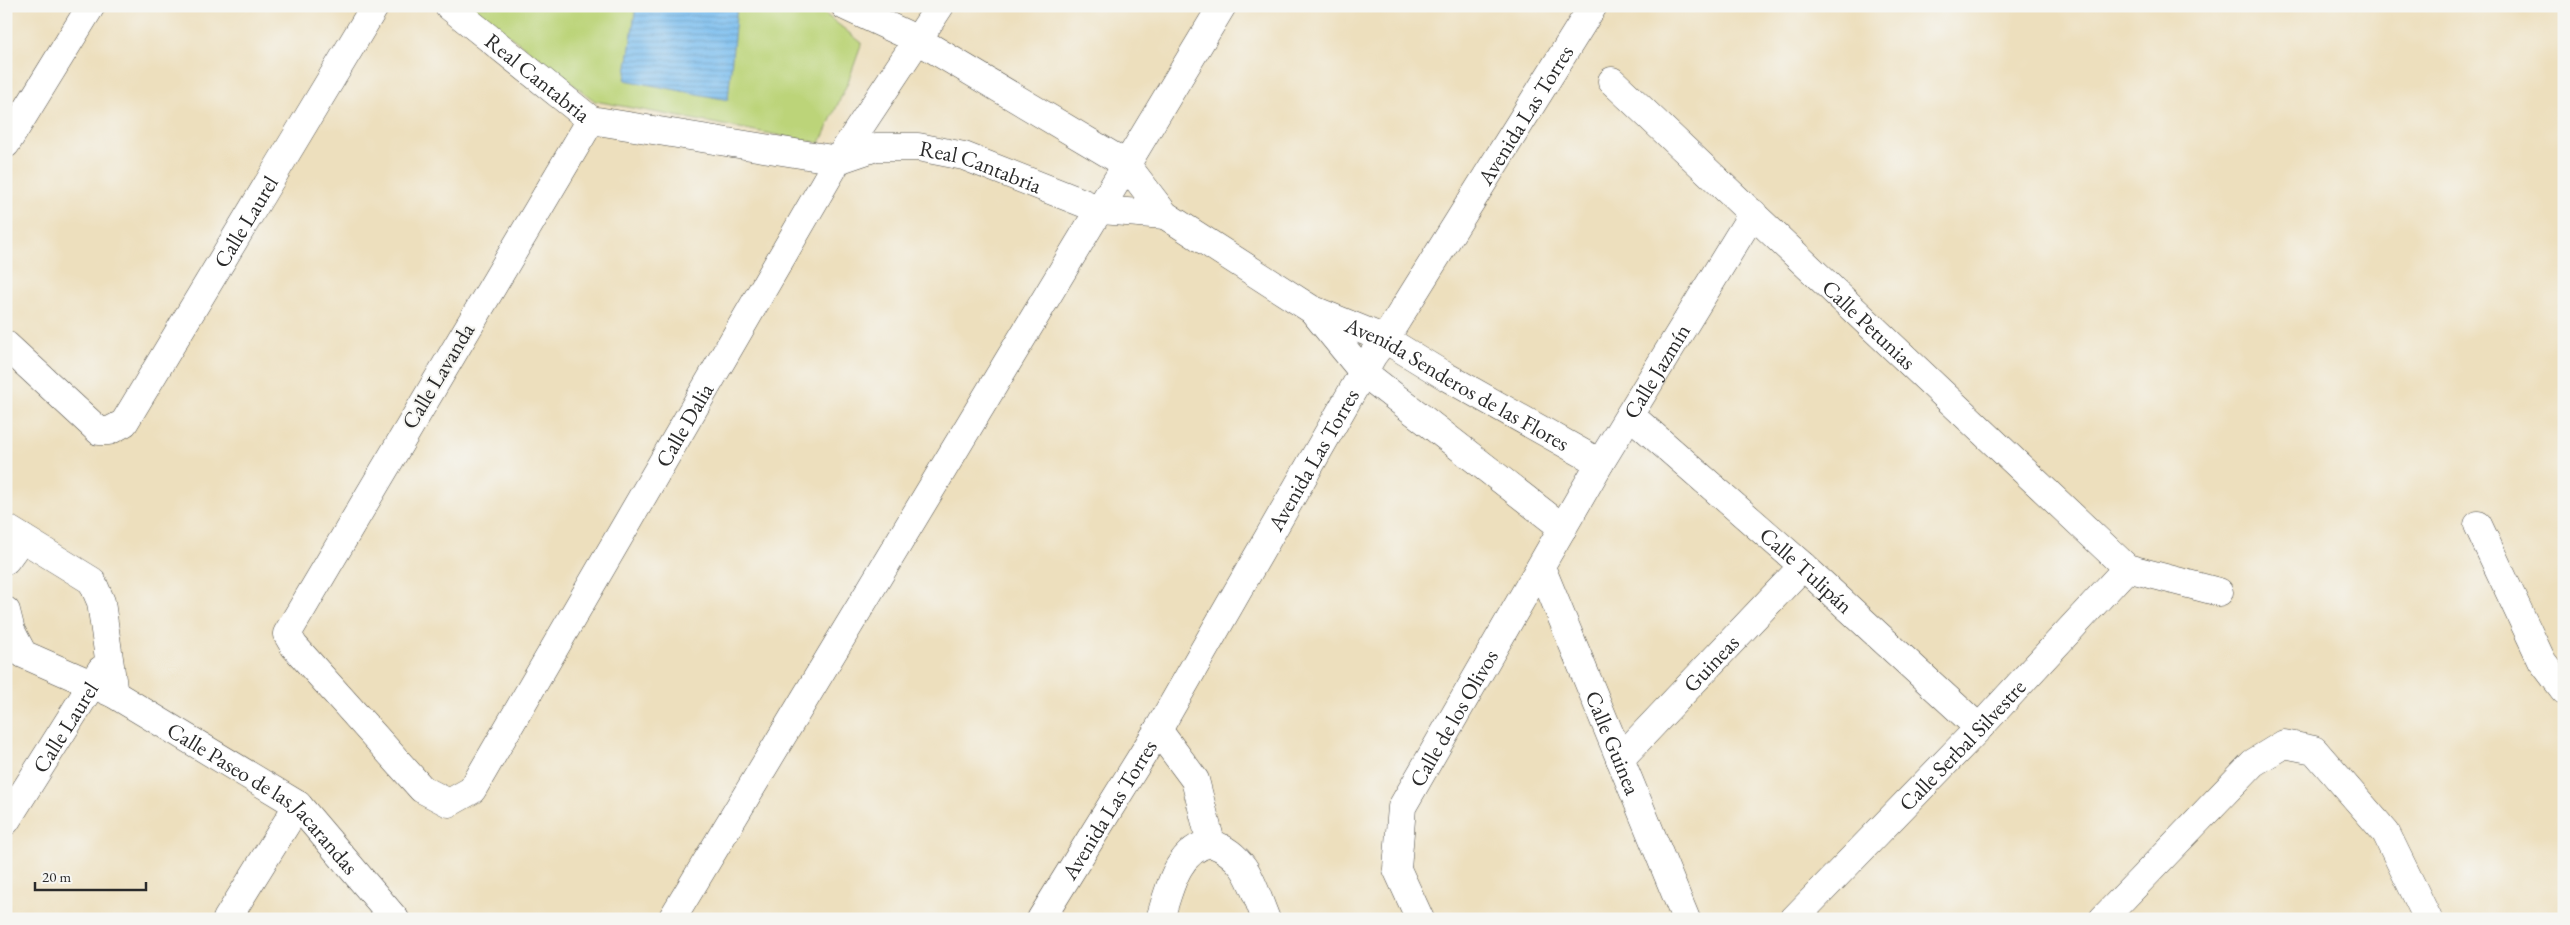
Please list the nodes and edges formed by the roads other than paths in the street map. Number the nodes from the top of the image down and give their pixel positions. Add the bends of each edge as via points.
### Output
1 (91, 6) edge
2 (375, 6) edge
3 (449, 6) edge
4 (845, 6) edge
5 (940, 6) edge
6 (1222, 6) edge
7 (1593, 6) edge
8 (918, 40) junction
9 (1612, 81) dead end
10 (591, 120) junction
11 (6, 144) edge
12 (838, 160) junction
13 (1126, 164) junction
14 (1100, 210) junction
15 (1753, 213) junction
16 (1165, 215) junction
17 (1311, 309) junction
18 (1385, 339) junction
19 (6, 345) edge
20 (1363, 372) junction
21 (1630, 415) junction
22 (1600, 464) junction
23 (2478, 525) dead end
24 (1563, 528) junction
25 (14, 533) edge
26 (6, 560) edge
27 (1802, 566) junction
28 (1542, 567) junction
29 (2127, 568) junction
30 (2219, 592) dead end
31 (6, 611) edge
32 (103, 690) junction
33 (2564, 690) edge
34 (1979, 728) junction
35 (1158, 730) junction
36 (1620, 759) junction
37 (449, 802) joint
38 (298, 805) junction
39 (6, 821) edge
40 (1211, 843) junction
41 (227, 919) edge
42 (395, 919) edge
43 (672, 919) edge
44 (1041, 919) edge
45 (1160, 919) edge
46 (1266, 919) edge
47 (1420, 919) edge
48 (1686, 919) edge
49 (1794, 919) edge
50 (2103, 919) edge
51 (2428, 919) edge

1 - 11 street
2 - 19 street, Calle Laurel via 124,423 109,431 99,431
3 - 10 street, Real Cantabria
4 - 8 street
5 - 8 street, Calle Dalia
6 - 13 street
7 - 18 street, Avenida Las Torres
8 - 12 street, Calle Dalia
8 - 13 street
9 - 15 street, Calle Petunias
10 - 12 street, Real Cantabria
10 - 37 street, Calle Lavanda via 287,634 294,646 422,789
12 - 14 street, Real Cantabria via 876,147 927,149 982,163
12 - 37 street, Calle Dalia via 472,790
13 - 14 street
13 - 16 street
14 - 16 street, Real Cantabria
14 - 43 street
15 - 21 street, Calle Jazmín
15 - 29 street, Calle Petunias
16 - 17 street, Avenida Senderos de las Flores
17 - 18 street, Avenida Senderos de las Flores
17 - 20 street, Avenida Senderos de las Flores
18 - 20 street, Avenida Las Torres
18 - 22 street, Avenida Senderos de las Flores
20 - 24 street, Avenida Senderos de las Flores
20 - 35 street, Avenida Las Torres
21 - 22 street, Calle Jazmín
21 - 27 street, Calle Tulipán
22 - 24 street, Calle Jazmín
23 - 33 street via 2542,661
24 - 28 street, Calle de los Olivos
25 - 26 street
25 - 32 street, Calle Laurel via 92,581 101,602 109,658
27 - 34 street, Calle Tulipán
27 - 36 street, Guineas
28 - 36 street, Calle Guinea
28 - 47 street, Calle de los Olivos via 1402,807 1397,869
29 - 30 street
29 - 34 street, Calle Serbal Silvestre
31 - 32 street, Calle Paseo de las Jacarandas via 11,631 23,654
32 - 38 street, Calle Paseo de las Jacarandas
32 - 39 street, Calle Laurel
34 - 49 street, Calle Serbal Silvestre
35 - 40 street via 1195,780
35 - 44 street, Avenida Las Torres
36 - 48 street, Calle Guinea
38 - 41 street
38 - 42 street, Calle Paseo de las Jacarandas
40 - 45 street via 1199,845 1191,852 1173,877
40 - 46 street via 1237,857
50 - 51 street via 2253,763 2284,744 2314,750 2386,833

